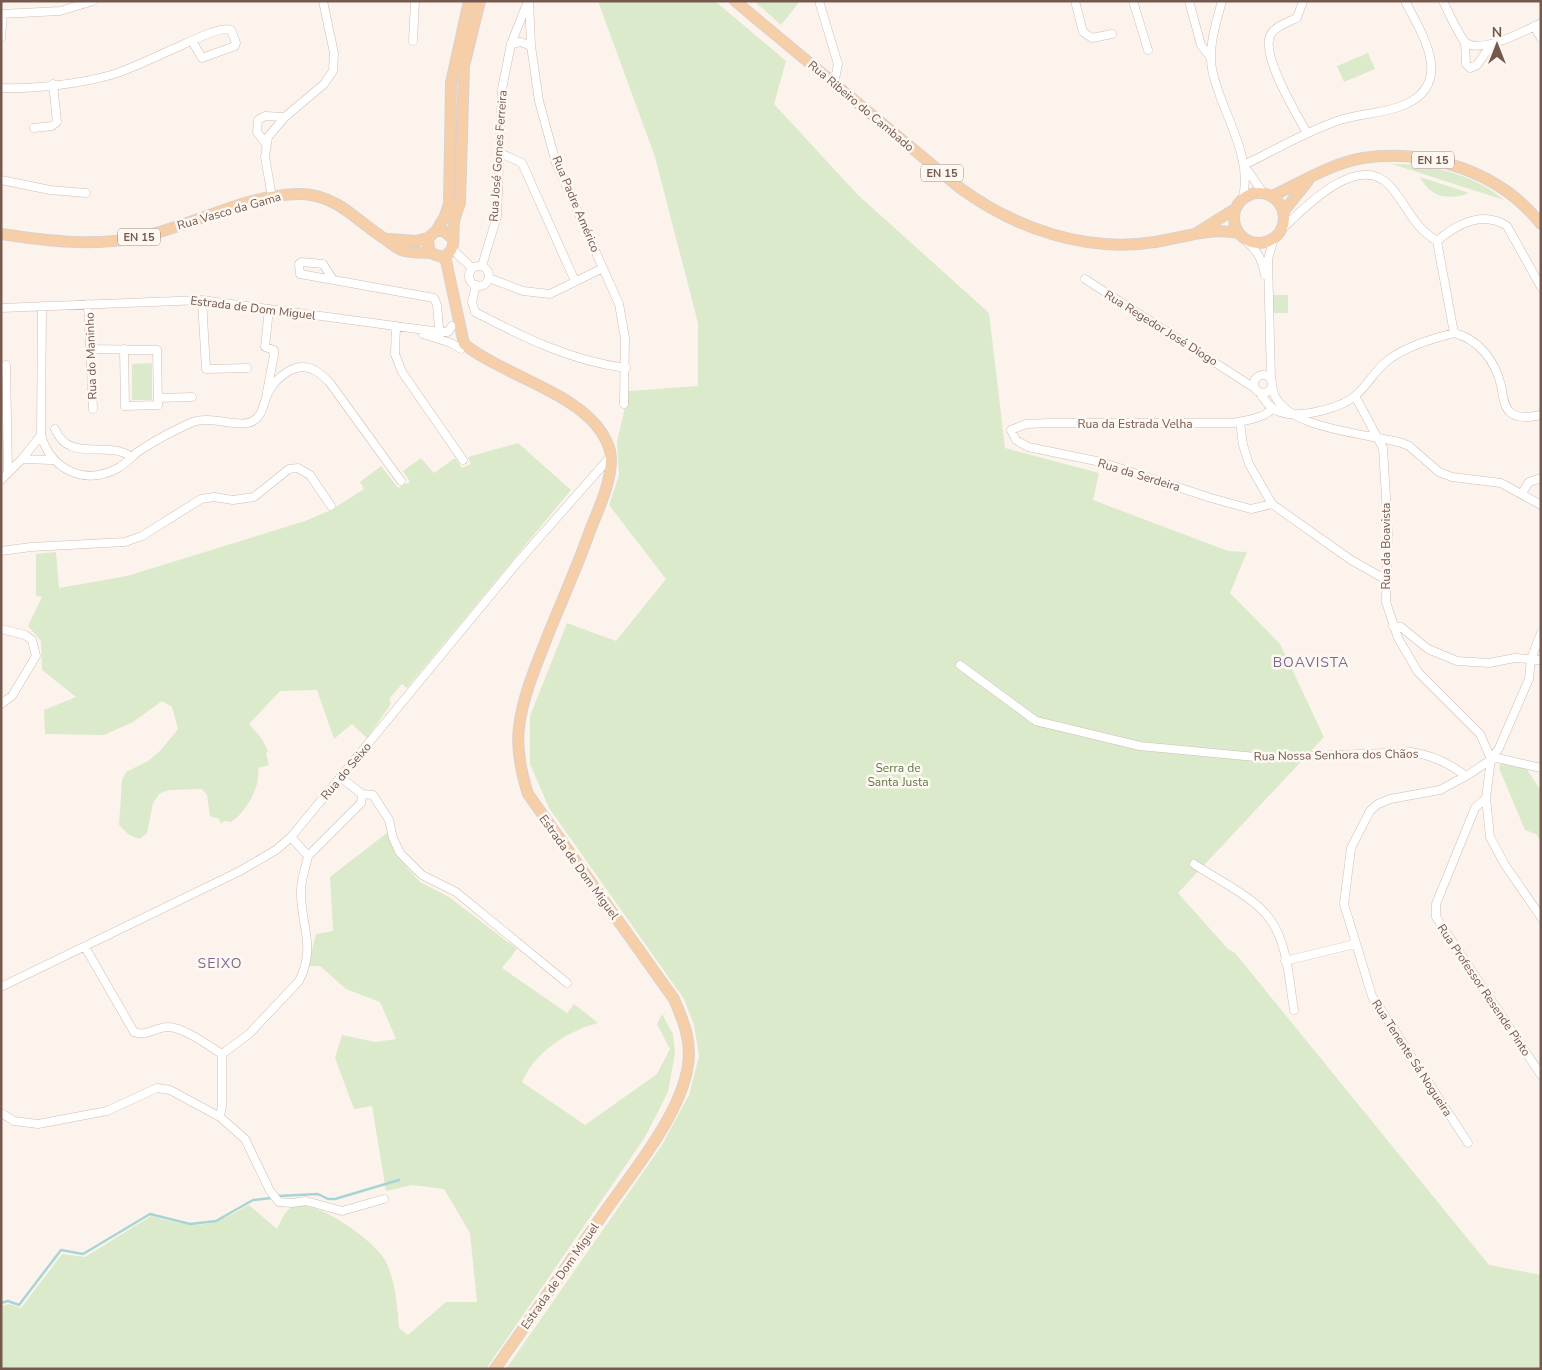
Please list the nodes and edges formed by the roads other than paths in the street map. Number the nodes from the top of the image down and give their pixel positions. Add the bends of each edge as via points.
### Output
1 (94, 1) edge
2 (323, 1) edge
3 (415, 1) edge
4 (469, 1) edge
5 (480, 1) edge
6 (529, 1) edge
7 (735, 1) edge
8 (819, 1) edge
9 (1075, 1) edge
10 (1133, 1) edge
11 (1188, 1) edge
12 (1222, 1) edge
13 (1303, 1) edge
14 (1405, 1) edge
15 (1443, 1) edge
16 (2, 14) edge
17 (1538, 25) edge
18 (1112, 34) dead end
19 (1, 38) edge
20 (1541, 38) edge
21 (192, 41) junction
22 (413, 41) dead end
23 (1465, 42) junction
24 (511, 44) junction
25 (1491, 45) junction
26 (531, 46) junction
27 (1148, 50) dead end
28 (1211, 58) junction
29 (53, 84) junction
30 (834, 84) junction
31 (1, 88) edge
32 (285, 117) junction
33 (34, 128) dead end
34 (1307, 133) junction
35 (266, 144) junction
36 (500, 153) junction
37 (1244, 165) junction
38 (1, 180) edge
39 (1309, 180) junction
40 (86, 193) dead end
41 (1267, 194) junction
42 (272, 197) junction
43 (1244, 197) junction
44 (1234, 209) junction
45 (1283, 212) junction
46 (1541, 224) edge
47 (1, 234) edge
48 (1193, 234) junction
49 (432, 235) junction
50 (1277, 235) junction
51 (1242, 236) junction
52 (385, 239) junction
53 (1437, 241) junction
54 (443, 251) junction
55 (482, 266) junction
56 (472, 268) junction
57 (603, 268) junction
58 (489, 278) junction
59 (1085, 279) dead end
60 (333, 280) dead end
61 (574, 281) junction
62 (476, 285) junction
63 (1541, 287) edge
64 (1269, 294) junction
65 (202, 300) junction
66 (88, 304) junction
67 (42, 306) junction
68 (1, 308) edge
69 (269, 309) junction
70 (396, 326) junction
71 (452, 326) junction
72 (1454, 333) junction
73 (440, 336) junction
74 (90, 349) junction
75 (124, 349) junction
76 (461, 350) junction
77 (1270, 351) junction
78 (6, 365) dead end
79 (500, 367) junction
80 (247, 368) dead end
81 (626, 368) junction
82 (1238, 376) junction
83 (1259, 377) junction
84 (1272, 383) junction
85 (1257, 390) junction
86 (1274, 396) junction
87 (1355, 396) junction
88 (192, 397) dead end
89 (266, 397) junction
90 (158, 398) junction
91 (1264, 400) junction
92 (624, 404) dead end
93 (93, 409) dead end
94 (1270, 413) junction
95 (1292, 414) junction
96 (1541, 415) edge
97 (1240, 422) junction
98 (55, 429) dead end
99 (1011, 430) joint
100 (41, 435) junction
101 (1380, 438) junction
102 (611, 456) junction
103 (132, 457) junction
104 (22, 459) junction
105 (52, 460) junction
106 (463, 460) dead end
107 (8, 472) junction
108 (1541, 478) edge
109 (1, 480) edge
110 (401, 481) dead end
111 (1522, 493) junction
112 (1272, 504) junction
113 (1541, 505) edge
114 (331, 506) dead end
115 (1, 551) edge
116 (1385, 579) junction
117 (1393, 626) junction
118 (1, 629) edge
119 (1541, 633) edge
120 (1531, 659) junction
121 (1541, 660) edge
122 (960, 665) dead end
123 (1, 704) edge
124 (1491, 759) junction
125 (1541, 768) edge
126 (1466, 776) junction
127 (340, 777) junction
128 (362, 794) junction
129 (1486, 798) junction
130 (1487, 818) junction
131 (1472, 819) junction
132 (291, 837) junction
133 (308, 856) junction
134 (1194, 864) dead end
135 (1541, 917) edge
136 (1355, 944) junction
137 (85, 947) junction
138 (1285, 961) junction
139 (567, 983) dead end
140 (1, 987) edge
141 (1294, 1010) dead end
142 (222, 1054) junction
143 (1541, 1075) edge
144 (1, 1113) edge
145 (220, 1117) junction
146 (1468, 1143) dead end
147 (384, 1199) dead end
148 (495, 1369) edge

1 - 16 street via 60,11
2 - 32 street via 334,53 333,71 324,84
3 - 22 street
4 - 49 main road via 451,83 449,204
5 - 54 main road via 464,66 460,203
6 - 24 street, Rua José Gomes Ferreira
6 - 26 street, Rua Padre Américo
7 - 30 main road, Rua Ribeiro do Cambado / EN 15
8 - 30 street via 838,64
9 - 18 street via 1083,32 1092,38
10 - 27 street
11 - 28 street via 1201,45
12 - 28 street
13 - 34 street via 1297,18 1269,36 1269,51 1280,83
14 - 34 street via 1429,48 1433,67 1429,83 1420,96 1404,106 1339,120
15 - 23 street
16 - 19 street
17 - 20 street
17 - 25 street
21 - 21 street via 202,58 236,43 228,28
21 - 29 street via 112,74
23 - 25 street via 1476,46
23 - 25 street via 1466,64 1470,68
24 - 26 street via 522,42
24 - 36 street, Rua José Gomes Ferreira via 502,89
26 - 57 street, Rua Padre Américo via 539,101 556,163
28 - 37 street via 1217,88
29 - 31 street
29 - 33 street via 57,122 52,126
30 - 48 main road, Rua Ribeiro do Cambado / EN 15 via 967,193 991,209 1028,226 1060,236 1106,244 1153,243
32 - 35 street
32 - 35 street via 265,116 258,120 257,132
34 - 37 street
35 - 42 street
36 - 55 street, Rua José Gomes Ferreira via 497,216
36 - 61 street via 522,163
37 - 41 street
37 - 43 street via 1247,178
38 - 40 street
39 - 41 main road, EN 15
39 - 45 main road, EN 15
39 - 46 main road, EN 15 via 1362,158 1392,156 1445,162 1472,171 1501,187
41 - 43 main road via 1252,193
41 - 45 main road via 1279,203
42 - 47 main road, Rua Vasco da Gama / EN 15 via 142,237 113,241 74,243
42 - 52 main road, Rua Vasco da Gama / EN 15 via 302,194 326,198
43 - 44 main road
44 - 48 main road, EN 15
44 - 51 main road via 1233,219
45 - 50 main road via 1284,222
48 - 51 main road, EN 15 via 1220,231
49 - 52 main road via 416,241
49 - 54 main road via 428,246
49 - 54 main road via 448,233
50 - 51 main road via 1260,243
50 - 53 street via 1324,191 1353,177 1367,175 1389,184 1413,221
50 - 64 street via 1268,259
51 - 64 street via 1255,248 1263,262
52 - 54 main road, Rua Vasco da Gama / EN 15 via 404,251
53 - 63 street via 1464,222 1498,220 1507,226
53 - 72 street
54 - 56 street
54 - 71 main road
54 - 79 main road, Estrada de Dom Miguel via 464,344
55 - 56 street
55 - 58 street via 487,269
56 - 62 street via 470,279
57 - 61 street
57 - 81 street, Rua Padre Américo via 618,304 625,338
58 - 61 street via 540,294 550,294
58 - 62 street via 486,284
59 - 82 street, Rua Regedor José Diogo
60 - 73 street via 434,298
62 - 81 street via 472,302 475,312 563,354
64 - 77 street
65 - 66 street, Estrada de Dom Miguel
65 - 69 street, Estrada de Dom Miguel
65 - 80 street via 206,369
66 - 67 street, Estrada de Dom Miguel
66 - 74 street, Rua do Maninho
67 - 68 street, Estrada de Dom Miguel
67 - 100 street
69 - 70 street, Estrada de Dom Miguel
69 - 89 street via 265,347 274,350 274,355
70 - 73 street, Estrada de Dom Miguel
70 - 106 street via 395,354 402,372
71 - 73 street
71 - 76 main road
72 - 87 street via 1406,350 1386,361
72 - 96 street via 1471,340 1487,354 1510,412 1519,417
73 - 76 street, Estrada de Dom Miguel
74 - 75 street
74 - 93 street, Rua do Maninho
75 - 90 street via 157,350
75 - 90 street via 125,406 158,405
76 - 79 main road, Estrada de Dom Miguel
77 - 83 street via 1268,364
77 - 84 street
78 - 107 street
79 - 102 main road, Estrada de Dom Miguel via 580,408 603,433
81 - 92 street, Rua Padre Américo
82 - 83 street, Rua Regedor José Diogo
82 - 85 street, Rua Regedor José Diogo
83 - 84 street via 1267,376
83 - 85 street via 1254,384
84 - 85 street via 1266,393
84 - 86 street
85 - 91 street
86 - 94 street
86 - 95 street
87 - 95 street via 1326,410
87 - 101 street, Rua da Boavista
88 - 90 street
89 - 103 street via 262,413 253,421 195,422 164,436
89 - 110 street via 274,382 287,372 303,368 316,371 330,383
91 - 94 street
91 - 94 street
94 - 95 street
94 - 97 street, Rua da Estrada Velha
95 - 101 street via 1309,423
97 - 99 street, Rua da Estrada Velha via 1050,423 1026,424
97 - 112 street via 1242,446 1249,464
98 - 103 street via 64,444 71,447 119,450
99 - 112 street, Rua da Serdeira via 1016,440 1028,447 1101,462 1251,509
100 - 104 street
100 - 105 street
101 - 111 street via 1409,446 1439,472 1452,477 1502,483
101 - 116 street, Rua da Boavista via 1384,448 1387,500
102 - 127 street, Rua do Seixo via 517,563
102 - 148 main road, Estrada de Dom Miguel via 610,475 601,502 524,701 518,754 528,794 674,999 690,1049 688,1066 681,1093 655,1140
103 - 105 street via 119,468 102,475 82,475
104 - 105 street
104 - 107 street
107 - 109 street
108 - 111 street via 1529,482
111 - 113 street
112 - 116 street via 1351,560
114 - 115 street via 310,475 298,468 289,469 254,497 201,499 142,536 125,542
116 - 117 street, Rua da Boavista via 1386,602
117 - 120 street via 1401,627 1428,649 1457,661 1489,663 1515,658
117 - 124 street, Rua da Boavista via 1401,646 1418,672 1480,734
118 - 123 street via 32,640 36,656 12,696
119 - 120 street
120 - 121 street
120 - 124 street via 1529,679 1499,748
122 - 126 street, Rua Nossa Senhora dos Chãos via 1036,721 1140,746 1266,758 1411,752 1450,763
124 - 125 street via 1524,762
124 - 126 street
124 - 129 street
126 - 136 street, Rua Tenente Sá Nogueira via 1440,790 1390,799 1370,811 1351,848 1345,885 1344,904
127 - 128 street
127 - 132 street, Rua do Seixo
128 - 133 street via 361,802
128 - 139 street via 373,795 381,805 400,853 422,875 456,892
129 - 130 street
129 - 131 street, Rua Professor Resende Pinto via 1475,808
130 - 131 street via 1476,816
130 - 135 street via 1490,837 1505,865
131 - 143 street, Rua Professor Resende Pinto via 1436,904 1436,917
132 - 133 street
132 - 137 street, Rua do Seixo via 240,871
133 - 142 street via 300,890 308,951 303,973 249,1034
134 - 138 street via 1264,912 1278,935
136 - 138 street
136 - 146 street, Rua Tenente Sá Nogueira via 1376,1005
137 - 140 street, Rua do Seixo
137 - 142 street via 134,1032 140,1034 168,1027 178,1029
138 - 141 street
142 - 145 street
144 - 145 street via 14,1121 38,1124 107,1111 157,1088 170,1090
145 - 147 street via 245,1139 270,1191 279,1202 306,1201 342,1211

